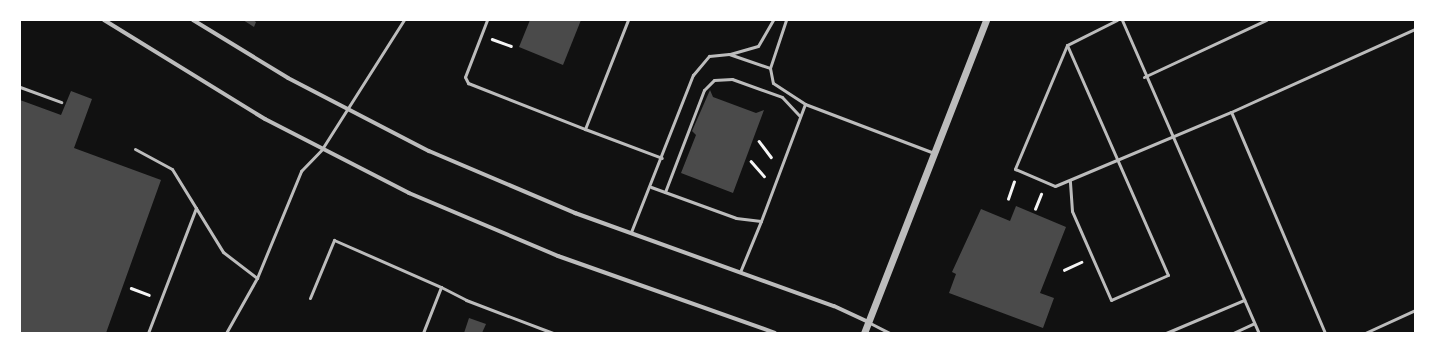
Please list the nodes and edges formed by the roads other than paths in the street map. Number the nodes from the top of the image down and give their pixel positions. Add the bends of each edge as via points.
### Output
1 (104, 20) edge
2 (193, 20) edge
3 (404, 20) edge
4 (487, 20) edge
5 (628, 20) edge
6 (773, 20) edge
7 (786, 20) edge
8 (986, 20) edge
9 (1117, 20) edge
10 (1122, 20) edge
11 (1266, 20) edge
12 (1415, 29) edge
13 (1067, 45) junction
14 (729, 54) junction
15 (770, 68) junction
16 (1144, 77) junction
17 (20, 87) edge
18 (61, 102) dead end
19 (805, 104) junction
20 (348, 110) junction
21 (1231, 112) junction
22 (799, 115) junction
23 (585, 129) junction
24 (1172, 137) junction
25 (136, 149) dead end
26 (322, 149) junction
27 (934, 153) junction
28 (662, 158) junction
29 (1118, 158) junction
30 (1070, 181) junction
31 (651, 187) junction
32 (665, 192) junction
33 (196, 208) junction
34 (761, 221) junction
35 (631, 232) junction
36 (740, 272) junction
37 (257, 278) junction
38 (441, 287) junction
39 (310, 298) dead end
40 (1244, 300) junction
41 (1415, 310) edge
42 (868, 322) junction
43 (1254, 323) junction
44 (148, 333) edge
45 (226, 333) edge
46 (423, 333) edge
47 (553, 333) edge
48 (775, 333) edge
49 (864, 333) edge
50 (890, 333) edge
51 (1166, 333) edge
52 (1233, 333) edge
53 (1259, 333) edge
54 (1325, 333) edge
55 (1365, 333) edge

1 - 26 street via 258,115
2 - 20 street via 288,78
3 - 20 lane
4 - 23 lane via 465,77 468,83
5 - 23 lane
6 - 14 lane via 758,46
7 - 15 lane
8 - 27 street
9 - 13 lane
10 - 16 lane
11 - 16 lane
12 - 21 lane
13 - 29 lane
13 - 30 lane via 1015,169 1055,186
14 - 15 lane
14 - 28 lane via 709,56 693,75
15 - 19 lane via 773,82
16 - 24 lane
17 - 18 lane
19 - 22 lane
19 - 27 lane
20 - 26 lane
20 - 35 street via 501,183
21 - 24 lane
21 - 54 lane
22 - 32 lane via 782,97 732,79 714,80 704,90
22 - 34 lane
23 - 28 lane
24 - 29 lane
24 - 40 lane
25 - 33 lane via 172,169
26 - 37 lane via 301,171
26 - 48 street via 409,193 558,256
27 - 42 street
28 - 31 lane
29 - 30 lane
29 - 30 lane via 1168,275 1111,300 1072,211
31 - 32 lane
31 - 35 lane
32 - 34 lane via 736,218
33 - 37 lane via 223,252
33 - 44 lane
34 - 36 lane
35 - 36 street
36 - 42 street
37 - 45 lane
38 - 39 lane via 334,240
38 - 46 lane
38 - 47 lane via 466,300
40 - 43 lane
40 - 51 lane
41 - 55 lane
42 - 49 street
42 - 50 lane
43 - 52 lane
43 - 53 lane

